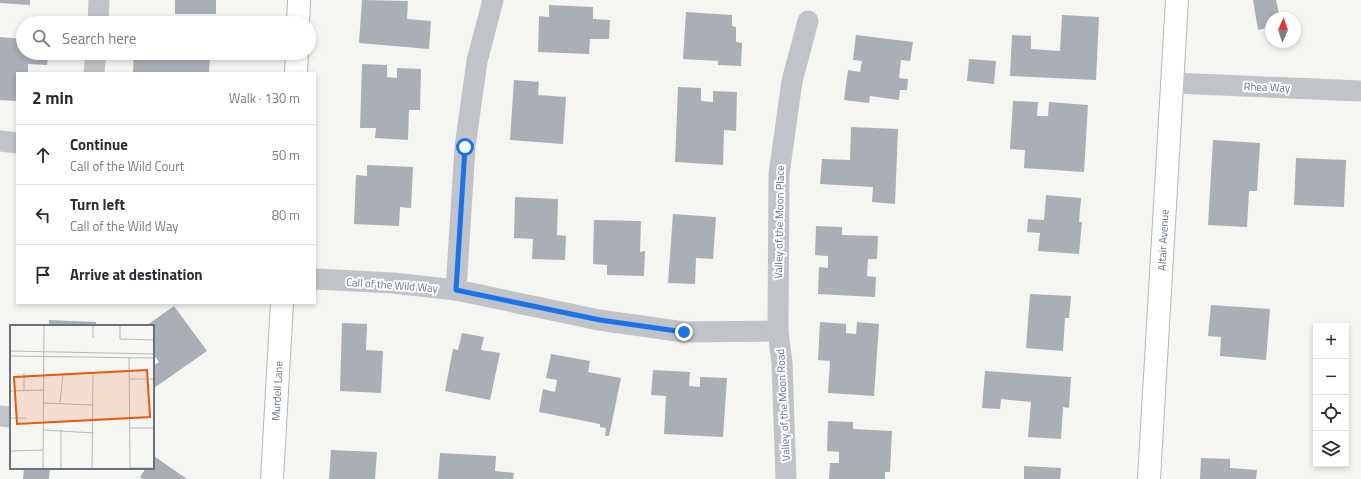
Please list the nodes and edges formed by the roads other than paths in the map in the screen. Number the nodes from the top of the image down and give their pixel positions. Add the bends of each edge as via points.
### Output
1 (99, 0) edge
2 (299, 0) edge
3 (493, 0) edge
4 (1176, 0) edge
5 (98, 16) edge
6 (298, 16) edge
7 (808, 21) dead end
8 (95, 60) edge
9 (297, 60) edge
10 (94, 72) edge
11 (296, 72) edge
12 (1173, 83) junction
13 (1361, 91) edge
14 (0, 141) edge
15 (16, 143) edge
16 (316, 280) edge
17 (456, 290) junction
18 (282, 304) edge
19 (778, 331) junction
20 (0, 416) edge
21 (10, 417) edge
22 (272, 479) edge
23 (786, 479) edge
24 (1149, 479) edge

1 - 5 street
2 - 6 street
3 - 17 street via 477,61 465,147
4 - 12 street, Altair Avenue
7 - 19 street, Valley of the Moon Place via 792,81 779,174
8 - 10 street
9 - 11 street
12 - 13 street, Rhea Way
12 - 24 street, Altair Avenue
14 - 15 street
16 - 17 street, Call of the Wild Way via 392,283
17 - 19 street, Call of the Wild Way via 600,320 684,332
18 - 22 street, Murdell Lane
19 - 23 street, Valley of the Moon Road via 782,363
20 - 21 street

